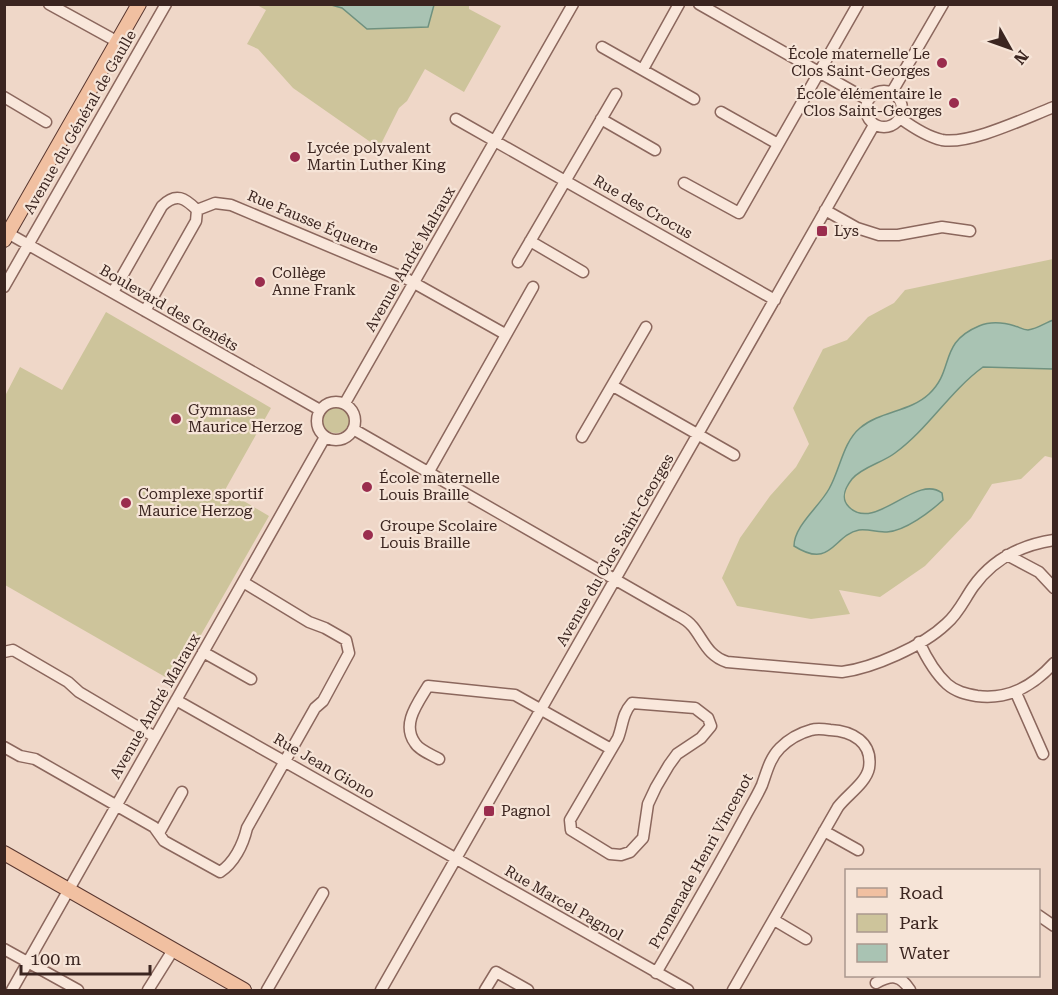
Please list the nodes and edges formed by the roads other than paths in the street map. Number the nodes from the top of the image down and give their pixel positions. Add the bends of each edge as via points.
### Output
1 (49, 4) edge
2 (139, 4) edge
3 (166, 4) edge
4 (573, 4) edge
5 (679, 4) edge
6 (699, 4) edge
7 (858, 4) edge
8 (943, 4) edge
9 (118, 42) junction
10 (602, 47) dead end
11 (643, 69) junction
12 (819, 72) junction
13 (891, 92) junction
14 (616, 94) dead end
15 (4, 97) edge
16 (694, 99) dead end
17 (868, 100) junction
18 (1053, 107) edge
19 (721, 112) dead end
20 (601, 118) junction
21 (900, 118) junction
22 (456, 119) dead end
23 (46, 122) dead end
24 (874, 125) junction
25 (495, 140) junction
26 (778, 144) junction
27 (656, 150) dead end
28 (565, 180) junction
29 (684, 183) dead end
30 (197, 210) junction
31 (825, 210) junction
32 (970, 231) dead end
33 (6, 235) edge
34 (530, 241) junction
35 (29, 245) junction
36 (518, 262) dead end
37 (583, 272) dead end
38 (414, 282) junction
39 (4, 287) edge
40 (533, 287) dead end
41 (113, 292) junction
42 (775, 300) junction
43 (145, 311) junction
44 (646, 327) dead end
45 (505, 334) junction
46 (613, 386) junction
47 (345, 403) junction
48 (320, 410) junction
49 (353, 429) junction
50 (698, 435) junction
51 (325, 437) junction
52 (582, 437) dead end
53 (734, 455) dead end
54 (428, 473) junction
55 (1053, 540) edge
56 (1006, 555) junction
57 (615, 580) junction
58 (243, 582) junction
59 (1053, 588) edge
60 (920, 642) junction
61 (4, 652) edge
62 (203, 652) junction
63 (1053, 663) edge
64 (251, 679) dead end
65 (1017, 693) junction
66 (176, 700) junction
67 (542, 709) junction
68 (155, 736) junction
69 (4, 747) edge
70 (611, 749) junction
71 (1043, 754) dead end
72 (439, 759) dead end
73 (285, 762) junction
74 (182, 792) dead end
75 (116, 806) junction
76 (824, 831) junction
77 (159, 833) junction
78 (858, 850) dead end
79 (4, 853) edge
80 (456, 859) junction
81 (68, 890) junction
82 (323, 893) dead end
83 (1040, 916) edge
84 (774, 921) junction
85 (1053, 926) edge
86 (806, 939) dead end
87 (4, 949) edge
88 (173, 950) junction
89 (28, 962) junction
90 (656, 973) junction
91 (887, 977) edge
92 (894, 977) edge
93 (876, 983) dead end
94 (12, 990) edge
95 (78, 990) edge
96 (148, 990) edge
97 (244, 990) edge
98 (267, 990) edge
99 (381, 990) edge
100 (485, 990) edge
101 (528, 990) edge
102 (688, 990) edge
103 (733, 990) edge
104 (910, 990) edge

1 - 9 street
2 - 9 main road, Avenue du Général de Gaulle
3 - 35 street, Avenue du Général de Gaulle
4 - 25 street, Avenue André Malraux
5 - 11 street
6 - 12 street
7 - 12 street
8 - 13 street
9 - 33 main road, Avenue du Général de Gaulle
10 - 11 street
11 - 16 street
12 - 17 street
12 - 26 street
13 - 17 street via 881,91
13 - 21 street via 902,106
14 - 20 street
15 - 23 street
17 - 24 street via 866,111
18 - 21 street via 955,140 939,140
19 - 26 street
20 - 27 street
20 - 28 street
21 - 24 street via 891,126
22 - 25 street, Rue des Crocus
24 - 31 street, Avenue du Clos Saint-Georges
25 - 28 street, Rue des Crocus
25 - 38 street, Avenue André Malraux
26 - 29 street via 739,213
28 - 34 street
28 - 42 street, Rue des Crocus
30 - 38 street, Rue Fausse Équerre via 215,203 231,205
30 - 41 street via 178,197 169,199
30 - 43 street via 196,221
31 - 32 street via 879,235 942,227
31 - 42 street, Avenue du Clos Saint-Georges
33 - 35 street, Boulevard des Genêts
34 - 36 street
34 - 37 street
35 - 39 street, Avenue du Général de Gaulle
35 - 41 street, Boulevard des Genêts
38 - 45 street, Rue Fausse Équerre
38 - 47 street, Avenue André Malraux
40 - 45 street
41 - 43 street, Boulevard des Genêts
42 - 50 street, Avenue du Clos Saint-Georges
43 - 48 street, Boulevard des Genêts
44 - 46 street
45 - 54 street
46 - 50 street
46 - 52 street
47 - 48 street via 332,402
47 - 49 street via 353,412
48 - 51 street via 317,422
49 - 51 street via 344,438
49 - 54 street
50 - 53 street
50 - 57 street, Avenue du Clos Saint-Georges
51 - 58 street, Avenue André Malraux
54 - 57 street
55 - 56 street
56 - 59 street via 1039,572
56 - 60 street via 987,570 958,612
57 - 60 street via 692,625 712,655 727,662 843,672 861,670
57 - 67 street, Avenue du Clos Saint-Georges
58 - 62 street, Avenue André Malraux
58 - 73 street via 346,640 349,653
60 - 65 street via 935,670 949,686 964,694 987,697
61 - 68 street via 13,650
62 - 64 street
62 - 66 street, Avenue André Malraux
63 - 65 street via 1040,679
65 - 71 street
66 - 68 street, Avenue André Malraux
66 - 73 street, Rue Jean Giono
67 - 70 street
67 - 72 street via 515,695 428,686 413,710 408,728 415,744
67 - 80 street, Avenue du Clos Saint-Georges
68 - 75 street, Avenue André Malraux
69 - 75 street via 35,759
70 - 70 street via 570,820 572,830 579,836 610,854 621,855 630,852 643,838 652,794 677,754 711,726 708,718 695,708 632,703 624,713 623,727
73 - 77 street via 229,866 220,872 164,841
73 - 80 street, Rue Jean Giono
74 - 77 street
75 - 77 street via 154,826
75 - 81 street, Avenue André Malraux
76 - 78 street
76 - 84 street, Promenade Henri Vincenot
76 - 90 street, Promenade Henri Vincenot via 847,795 865,778 869,753 855,735 813,729 790,740 771,760 747,814
79 - 81 main road
80 - 90 street, Rue Marcel Pagnol
80 - 99 street, Avenue du Clos Saint-Georges
81 - 88 main road
81 - 89 street, Avenue André Malraux
82 - 98 street
83 - 85 street
84 - 86 street
84 - 103 street, Promenade Henri Vincenot
87 - 89 street
88 - 96 street
88 - 97 main road
89 - 94 street, Avenue André Malraux
89 - 95 street
90 - 102 street, Rue Marcel Pagnol
91 - 93 street
92 - 104 street via 906,983
100 - 101 street via 496,972

